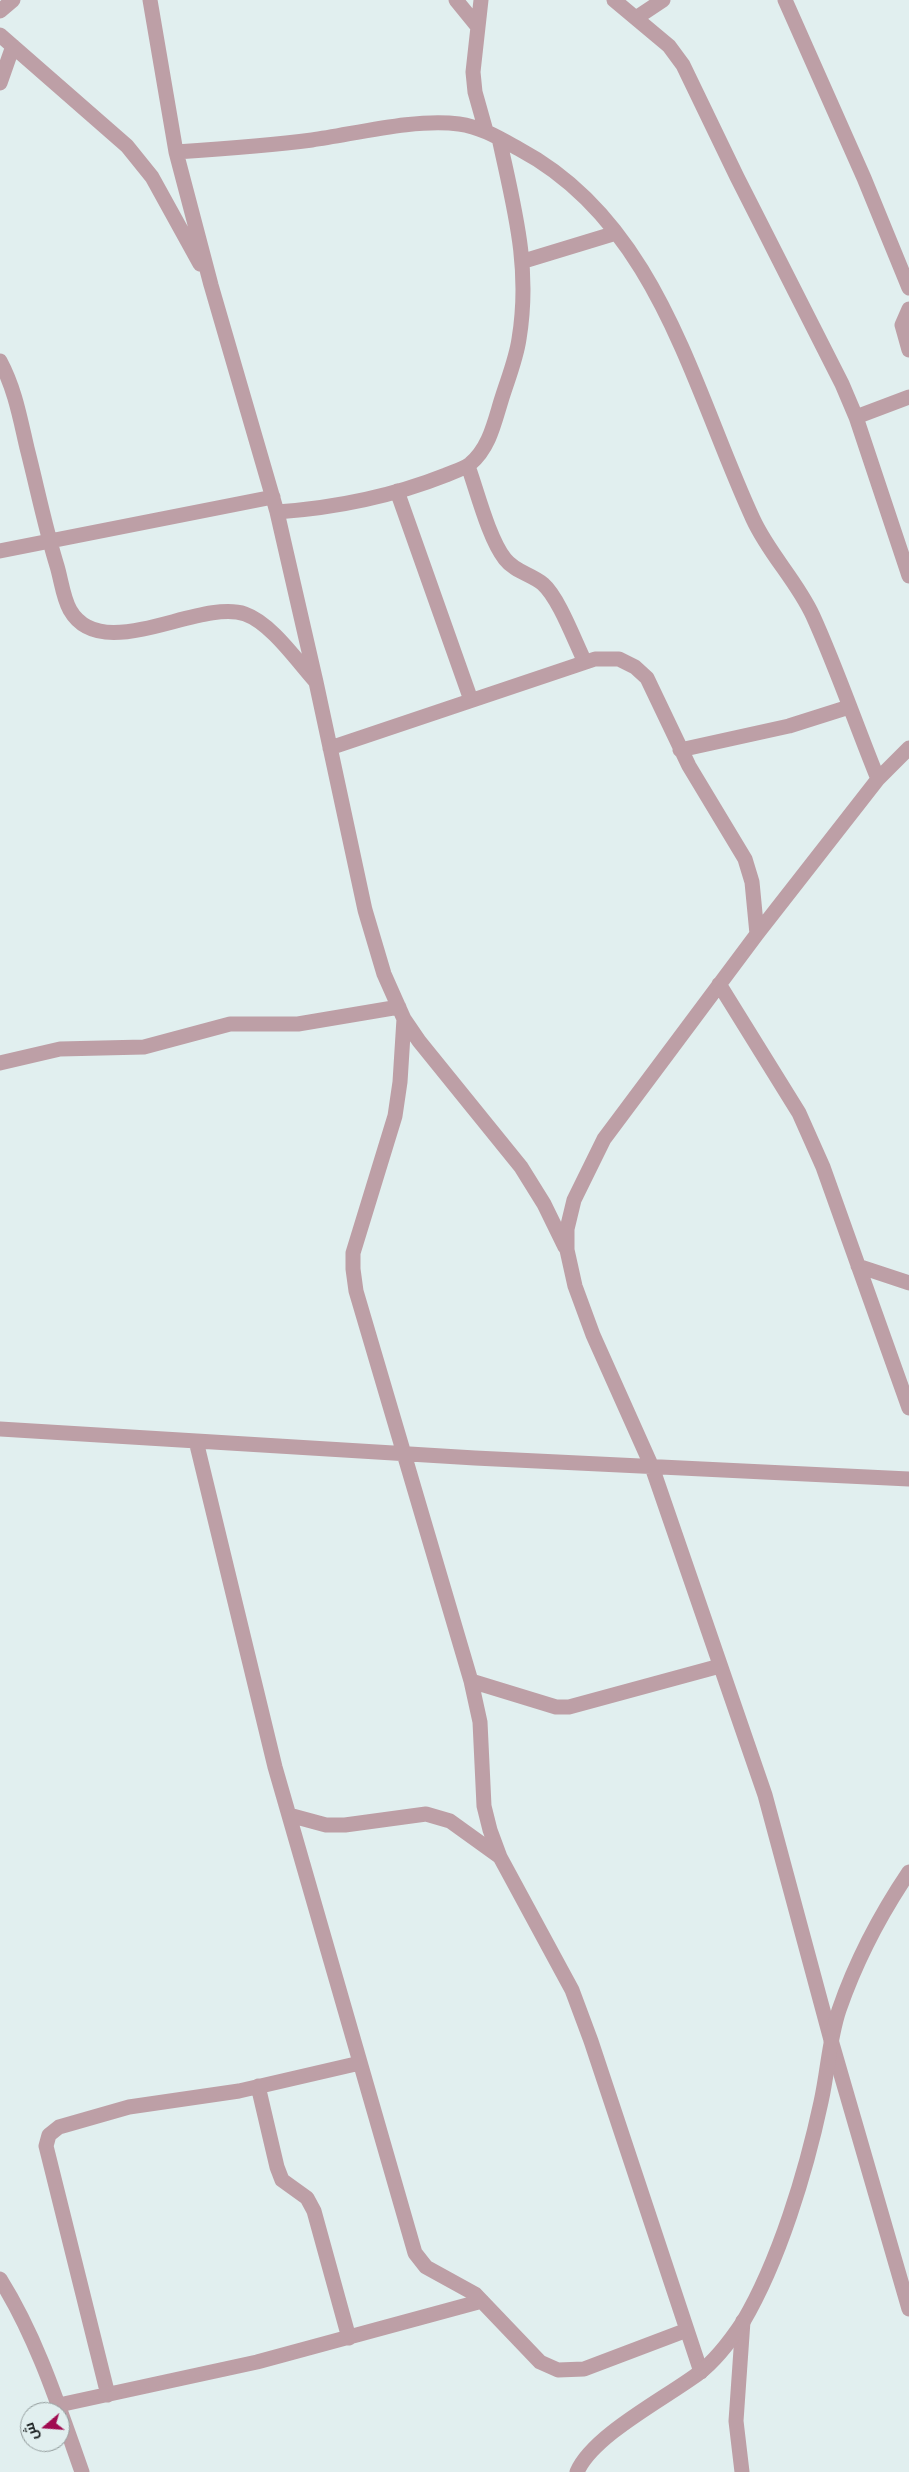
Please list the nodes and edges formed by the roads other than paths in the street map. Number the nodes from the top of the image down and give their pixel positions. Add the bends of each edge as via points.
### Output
1 (13, 0) edge
2 (150, 0) edge
3 (456, 0) edge
4 (481, 0) edge
5 (614, 0) edge
6 (663, 0) edge
7 (785, 0) edge
8 (0, 11) edge
9 (636, 18) junction
10 (478, 27) junction
11 (0, 35) edge
12 (13, 46) junction
13 (0, 83) edge
14 (493, 135) junction
15 (176, 152) junction
16 (616, 233) junction
17 (524, 261) junction
18 (211, 285) junction
19 (909, 288) edge
20 (909, 309) edge
21 (909, 350) edge
22 (0, 361) edge
23 (909, 397) edge
24 (856, 417) junction
25 (468, 466) junction
26 (398, 491) junction
27 (275, 504) junction
28 (49, 541) junction
29 (0, 551) edge
30 (909, 576) edge
31 (585, 662) junction
32 (316, 682) junction
33 (471, 700) junction
34 (849, 707) junction
35 (330, 748) junction
36 (909, 748) edge
37 (680, 750) junction
38 (878, 779) junction
39 (757, 934) junction
40 (720, 984) junction
41 (402, 1013) junction
42 (0, 1063) edge
43 (567, 1250) junction
44 (858, 1266) junction
45 (909, 1283) edge
46 (909, 1408) edge
47 (0, 1429) edge
48 (196, 1441) junction
49 (405, 1453) junction
50 (652, 1467) junction
51 (909, 1479) edge
52 (720, 1666) junction
53 (471, 1681) junction
54 (289, 1815) junction
55 (500, 1857) junction
56 (909, 1872) edge
57 (831, 2040) junction
58 (360, 2063) junction
59 (258, 2086) junction
60 (0, 2279) edge
61 (482, 2302) junction
62 (909, 2309) edge
63 (743, 2322) junction
64 (687, 2330) junction
65 (349, 2338) junction
66 (700, 2372) junction
67 (108, 2395) junction
68 (58, 2402) edge
69 (70, 2403) edge
70 (70, 2437) edge
71 (82, 2472) edge
72 (577, 2472) edge
73 (742, 2472) edge

1 - 8 street
2 - 15 street
3 - 10 street
4 - 10 street
5 - 9 street
6 - 9 street
7 - 19 street
9 - 24 street via 669,46 683,65 822,341
10 - 14 street via 473,72 475,92
11 - 12 street
12 - 13 street
12 - 18 street via 127,146 152,177
14 - 15 street via 458,124 417,124 295,142
14 - 16 street via 536,158 571,184
14 - 17 street
15 - 18 street
16 - 17 street
16 - 34 street via 651,285 683,349 753,521 813,615
17 - 25 street via 519,342 488,441
18 - 27 street
20 - 21 street via 902,325
22 - 28 street via 16,401
23 - 24 street
24 - 30 street
25 - 26 street
25 - 31 street via 504,558 515,569 544,585 553,596
26 - 27 street via 308,509
26 - 33 street
27 - 28 street
27 - 32 street
28 - 29 street
28 - 32 street via 70,610 84,624 122,634 226,610 245,614 261,621
31 - 33 street
31 - 37 street via 619,659 641,672 647,678
32 - 35 street
33 - 35 street
34 - 37 street via 789,726
34 - 38 street
35 - 41 street via 365,910 384,974
36 - 38 street
37 - 39 street via 745,859 752,882
38 - 39 street
39 - 40 street
40 - 43 street via 604,1139 574,1200 567,1229
40 - 44 street via 799,1113 823,1167
41 - 42 street via 298,1024 230,1024 144,1047 60,1049
41 - 43 street via 419,1041 521,1168
41 - 49 street via 400,1082 395,1116 354,1253 353,1269 356,1291
43 - 50 street via 575,1286 593,1334
44 - 45 street
44 - 46 street
47 - 48 street
48 - 49 street
48 - 54 street
49 - 50 street
49 - 53 street
50 - 51 street
50 - 52 street
52 - 53 street via 569,1707 556,1707
52 - 57 street via 765,1795
53 - 55 street via 480,1722 484,1806
54 - 55 street via 326,1825 345,1825 426,1814 450,1821
54 - 58 street
55 - 64 street via 572,1990
56 - 57 street via 865,1946 839,2010
57 - 62 street
57 - 63 street via 821,2101 800,2185 763,2282
58 - 59 street
58 - 61 street via 415,2253 426,2267 465,2287
59 - 65 street via 282,2180 307,2198 314,2211
59 - 67 street via 129,2107 59,2127 49,2135 46,2146
60 - 68 street via 18,2308
61 - 64 street via 540,2362 558,2370 584,2369
61 - 65 street
63 - 66 street via 726,2346
63 - 73 street via 736,2421
64 - 66 street
65 - 67 street
66 - 72 street via 602,2441
67 - 69 street
70 - 71 street

